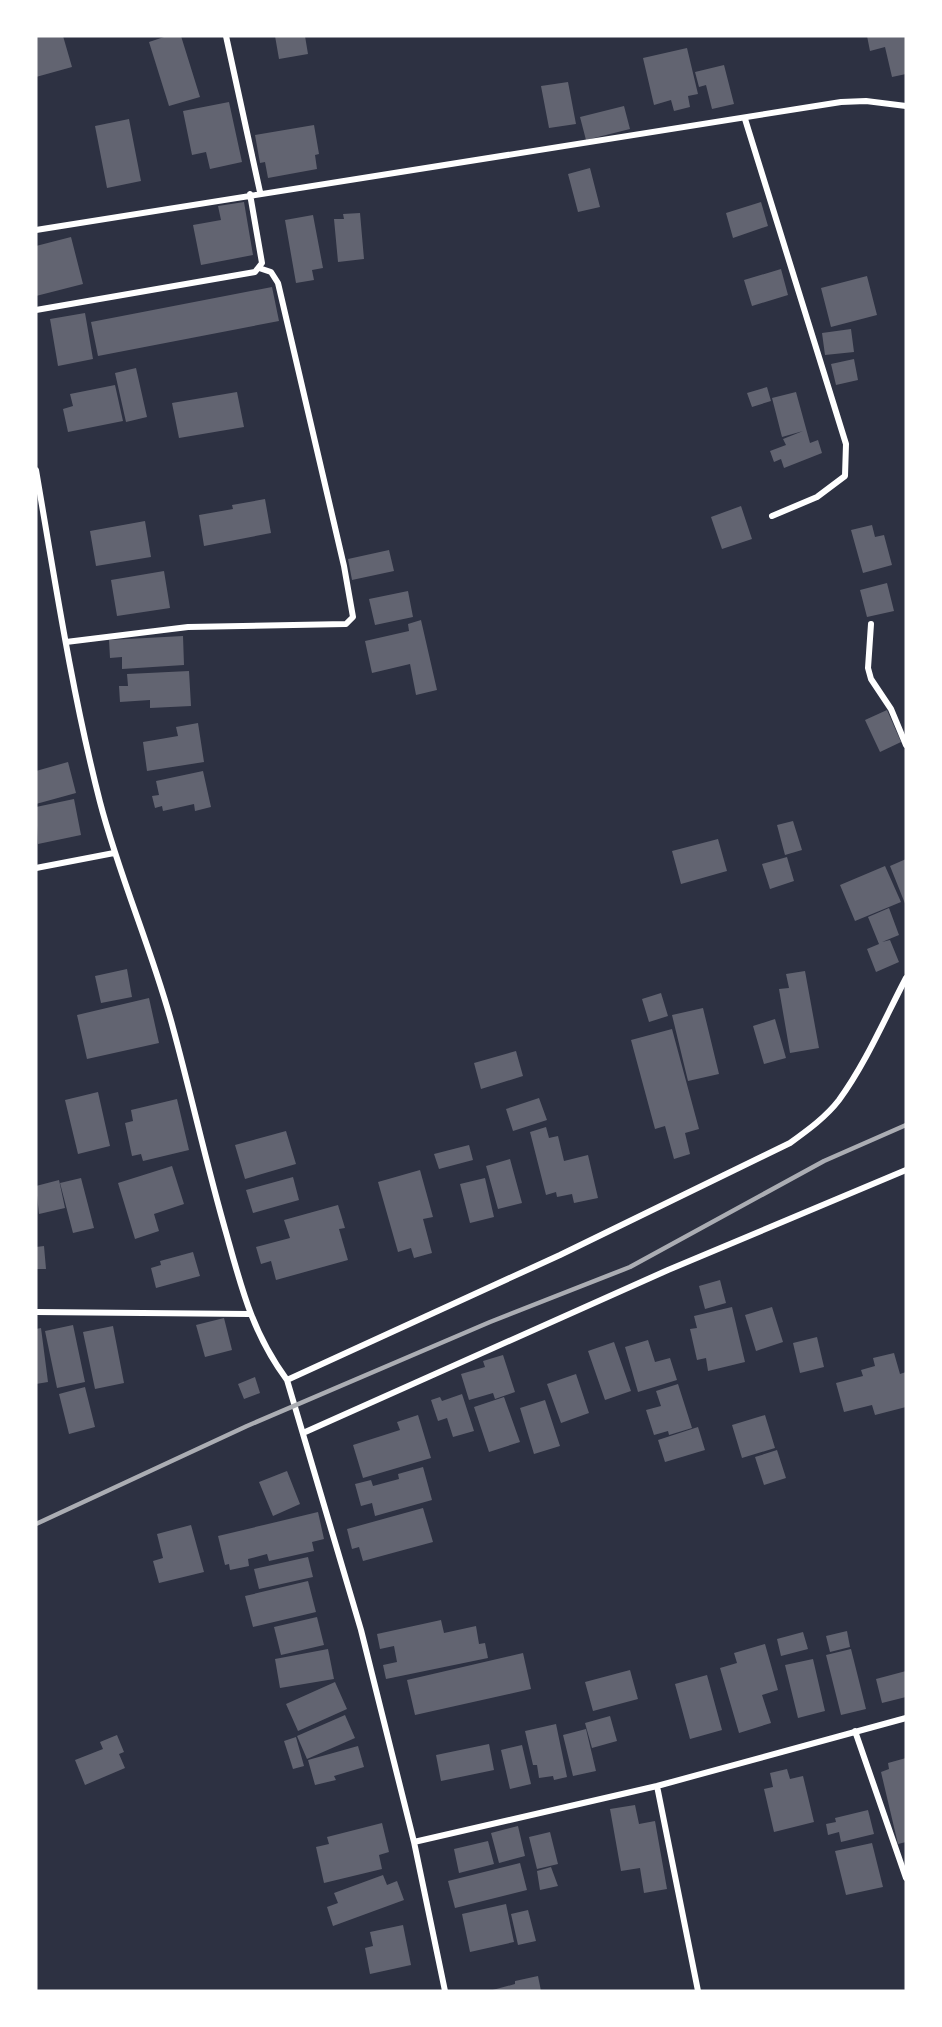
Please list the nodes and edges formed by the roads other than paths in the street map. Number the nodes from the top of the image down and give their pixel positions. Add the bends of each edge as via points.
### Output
1 (226, 36) edge
2 (906, 106) edge
3 (745, 119) junction
4 (260, 192) junction
5 (250, 194) junction
6 (36, 230) edge
7 (259, 268) junction
8 (36, 310) edge
9 (36, 470) edge
10 (772, 516) dead end
11 (871, 624) dead end
12 (66, 642) junction
13 (906, 745) edge
14 (114, 853) junction
15 (36, 868) edge
16 (906, 978) edge
17 (906, 1170) edge
18 (36, 1312) edge
19 (249, 1314) junction
20 (287, 1380) junction
21 (303, 1434) junction
22 (906, 1718) edge
23 (855, 1731) junction
24 (657, 1786) junction
25 (414, 1842) junction
26 (906, 1878) edge
27 (445, 1991) edge
28 (699, 1991) edge

1 - 4 street
2 - 3 street via 841,102
3 - 4 street
3 - 10 street via 846,444 845,476 817,497
4 - 5 street
5 - 6 street
5 - 7 street via 262,263
7 - 8 street via 255,272
7 - 12 street via 271,272 278,283 353,617 346,624 188,627
9 - 12 street
11 - 13 street via 871,679 891,710
12 - 14 street
14 - 15 street
14 - 19 street via 162,986
16 - 20 street via 838,1101 790,1143 560,1255
17 - 21 street via 668,1270
18 - 19 street
19 - 20 street via 267,1352
20 - 21 street
21 - 25 street via 361,1630
22 - 23 street
23 - 24 street
23 - 26 street
24 - 25 street
24 - 28 street
25 - 27 street

